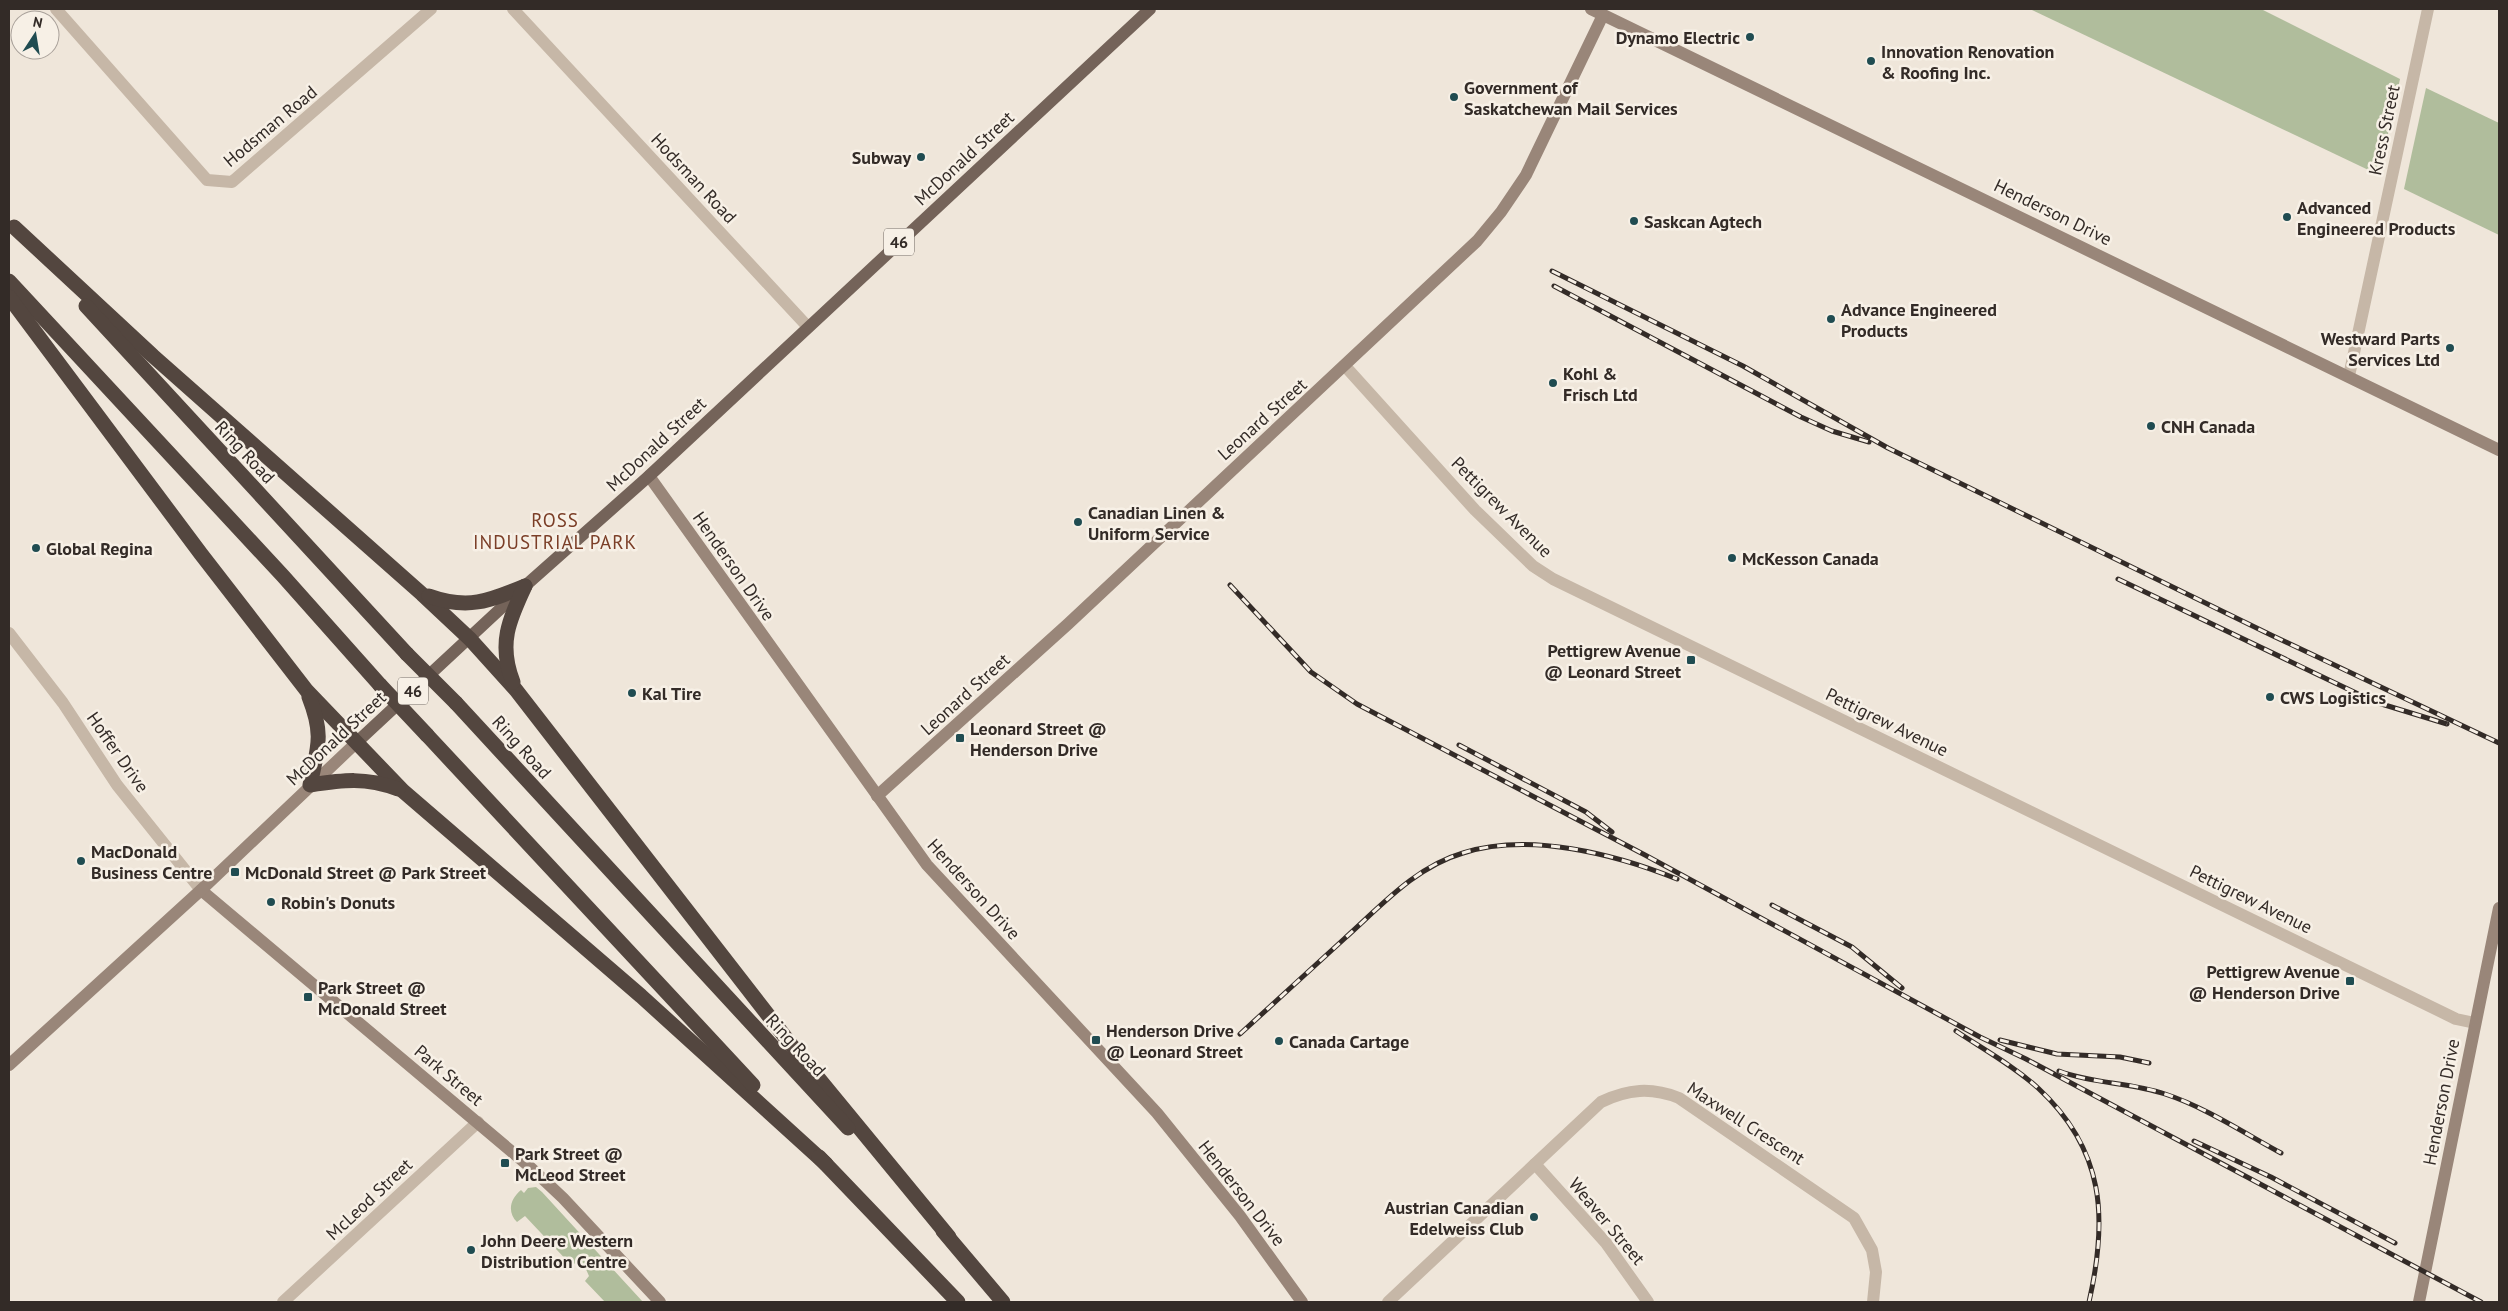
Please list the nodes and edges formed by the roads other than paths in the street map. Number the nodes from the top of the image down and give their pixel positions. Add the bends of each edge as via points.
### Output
1 (56, 9) edge
2 (431, 9) edge
3 (513, 9) edge
4 (1150, 9) edge
5 (1591, 9) edge
6 (2428, 9) edge
7 (1603, 15) junction
8 (12, 224) edge
9 (9, 280) edge
10 (9, 297) edge
11 (808, 327) junction
12 (1345, 366) junction
13 (2349, 376) junction
14 (2499, 450) edge
15 (649, 476) junction
16 (525, 586) junction
17 (422, 594) junction
18 (9, 633) edge
19 (470, 639) junction
20 (516, 690) junction
21 (307, 691) junction
22 (356, 743) junction
23 (310, 785) junction
24 (402, 791) junction
25 (877, 796) junction
26 (201, 890) junction
27 (2499, 908) edge
28 (2475, 1023) junction
29 (9, 1065) edge
30 (478, 1122) junction
31 (826, 1164) junction
32 (1535, 1164) junction
33 (949, 1237) junction
34 (283, 1302) edge
35 (660, 1302) edge
36 (958, 1302) edge
37 (1004, 1302) edge
38 (1302, 1302) edge
39 (1388, 1302) edge
40 (1648, 1302) edge
41 (1873, 1302) edge
42 (2419, 1302) edge

1 - 2 street, Hodsman Road via 207,180 232,182
3 - 11 street, Hodsman Road
4 - 11 main road, McDonald Street / 46
5 - 7 street, Henderson Drive
6 - 13 street, Kress Street
7 - 12 street, Leonard Street via 1526,175 1501,212 1477,241
7 - 13 street, Henderson Drive
8 - 17 highway via 153,356
8 - 33 highway, Ring Road, bridge
9 - 31 highway, bridge
10 - 21 highway
11 - 15 main road, McDonald Street / 46
12 - 25 street, Leonard Street via 1068,624
12 - 28 street, Pettigrew Avenue via 1475,510 1533,566 1558,582 2456,1019
13 - 14 street, Henderson Drive
15 - 16 main road, McDonald Street / 46
15 - 25 street, Henderson Drive
16 - 17 highway via 489,601 469,604 450,604
16 - 19 main road, McDonald Street / 46
16 - 20 highway via 510,617 505,650 506,665
17 - 19 highway
18 - 26 street, Hoffer Drive via 63,703 118,785
19 - 20 highway
19 - 22 main road, McDonald Street / 46
20 - 33 highway via 796,1051
21 - 22 highway
21 - 23 highway via 320,735
22 - 23 street, McDonald Street
22 - 24 highway
23 - 24 highway via 360,780
23 - 26 street, McDonald Street
24 - 31 highway via 642,996
25 - 38 street, Henderson Drive via 926,865 1157,1113 1240,1216
26 - 29 street, McDonald Street
26 - 30 street, Park Street
27 - 28 street, Henderson Drive
28 - 42 street, Henderson Drive
30 - 34 street, McLeod Street
30 - 35 street, Park Street via 563,1198
31 - 36 highway
32 - 39 street, Maxwell Crescent
32 - 40 street, Weaver Street via 1606,1243
32 - 41 street, Maxwell Crescent via 1601,1102 1614,1096 1646,1090 1679,1098 1854,1218 1872,1250 1876,1272
33 - 37 highway, Ring Road

